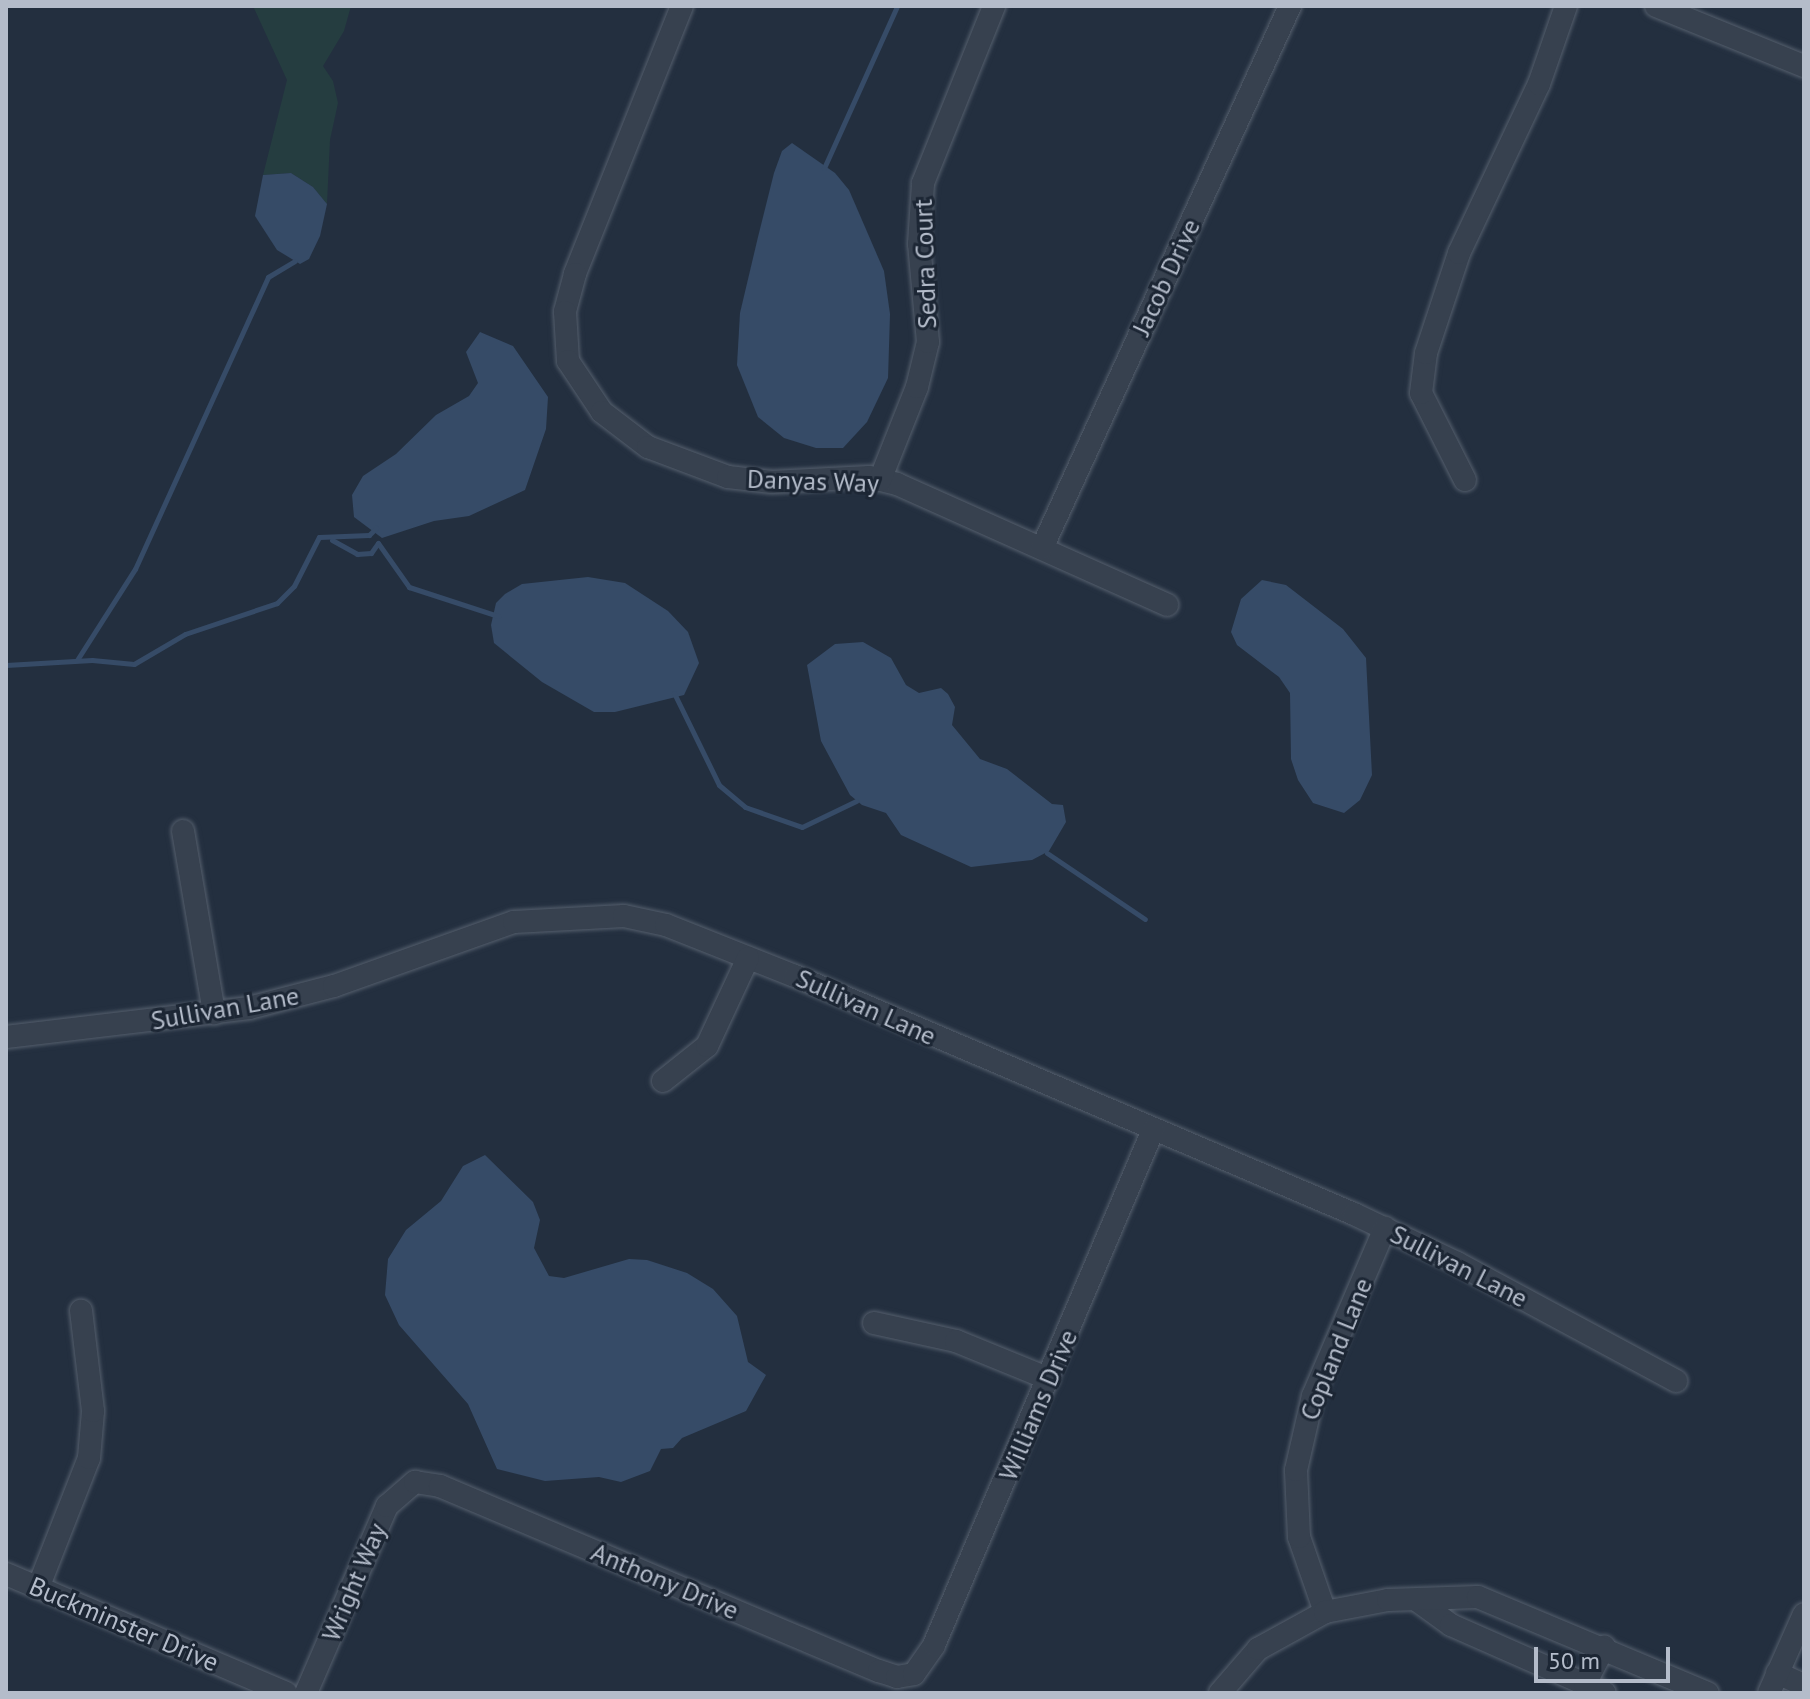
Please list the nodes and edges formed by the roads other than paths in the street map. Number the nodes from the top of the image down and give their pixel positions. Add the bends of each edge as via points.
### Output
1 (682, 6) edge
2 (994, 6) edge
3 (1290, 6) edge
4 (1566, 6) edge
5 (1656, 6) edge
6 (1804, 66) edge
7 (880, 480) junction
8 (1465, 480) dead end
9 (1042, 548) junction
10 (1167, 605) dead end
11 (183, 831) dead end
12 (748, 958) junction
13 (214, 1013) junction
14 (6, 1037) edge
15 (663, 1081) dead end
16 (1153, 1130) junction
17 (1385, 1228) junction
18 (81, 1311) dead end
19 (874, 1323) dead end
20 (1049, 1379) junction
21 (1676, 1381) dead end
22 (415, 1482) joint
23 (6, 1574) edge
24 (38, 1588) junction
25 (1418, 1601) junction
26 (1325, 1612) junction
27 (1804, 1614) edge
28 (1604, 1647) junction
29 (914, 1674) joint
30 (1773, 1683) edge
31 (1804, 1685) edge
32 (1595, 1689) edge
33 (286, 1693) edge
34 (306, 1693) edge
35 (1220, 1693) edge
36 (1708, 1693) edge

1 - 7 street, Danyas Way via 575,274 565,312 568,361 602,412 624,431 695,467 750,481 831,476
2 - 7 street, Sedra Court via 923,183 919,244 928,342 917,387
3 - 9 street, Jacob Drive
4 - 8 street via 1539,84 1459,253 1426,353 1421,393
5 - 6 street
7 - 9 street, Danyas Way
9 - 10 street, Danyas Way
11 - 13 street
12 - 13 street, Sullivan Lane via 666,925 624,916 540,918 483,931 334,986
12 - 15 street via 707,1046
12 - 16 street, Sullivan Lane
13 - 14 street, Sullivan Lane
16 - 17 street, Sullivan Lane
16 - 20 street, Williams Drive
17 - 21 street, Sullivan Lane
17 - 26 street, Copland Lane via 1313,1396 1296,1470 1299,1537
18 - 24 street via 93,1411 89,1458
19 - 20 street via 956,1341
20 - 29 street, Williams Drive via 926,1662
22 - 29 street, Anthony Drive via 440,1486 879,1671 897,1677
22 - 34 street, Wright Way via 387,1506
23 - 24 street, Buckminster Drive
24 - 33 street, Buckminster Drive
25 - 26 street via 1356,1604
25 - 28 street via 1478,1597
25 - 32 street via 1451,1625
26 - 35 street via 1258,1649
27 - 30 street
28 - 32 street
28 - 36 street
30 - 31 street

